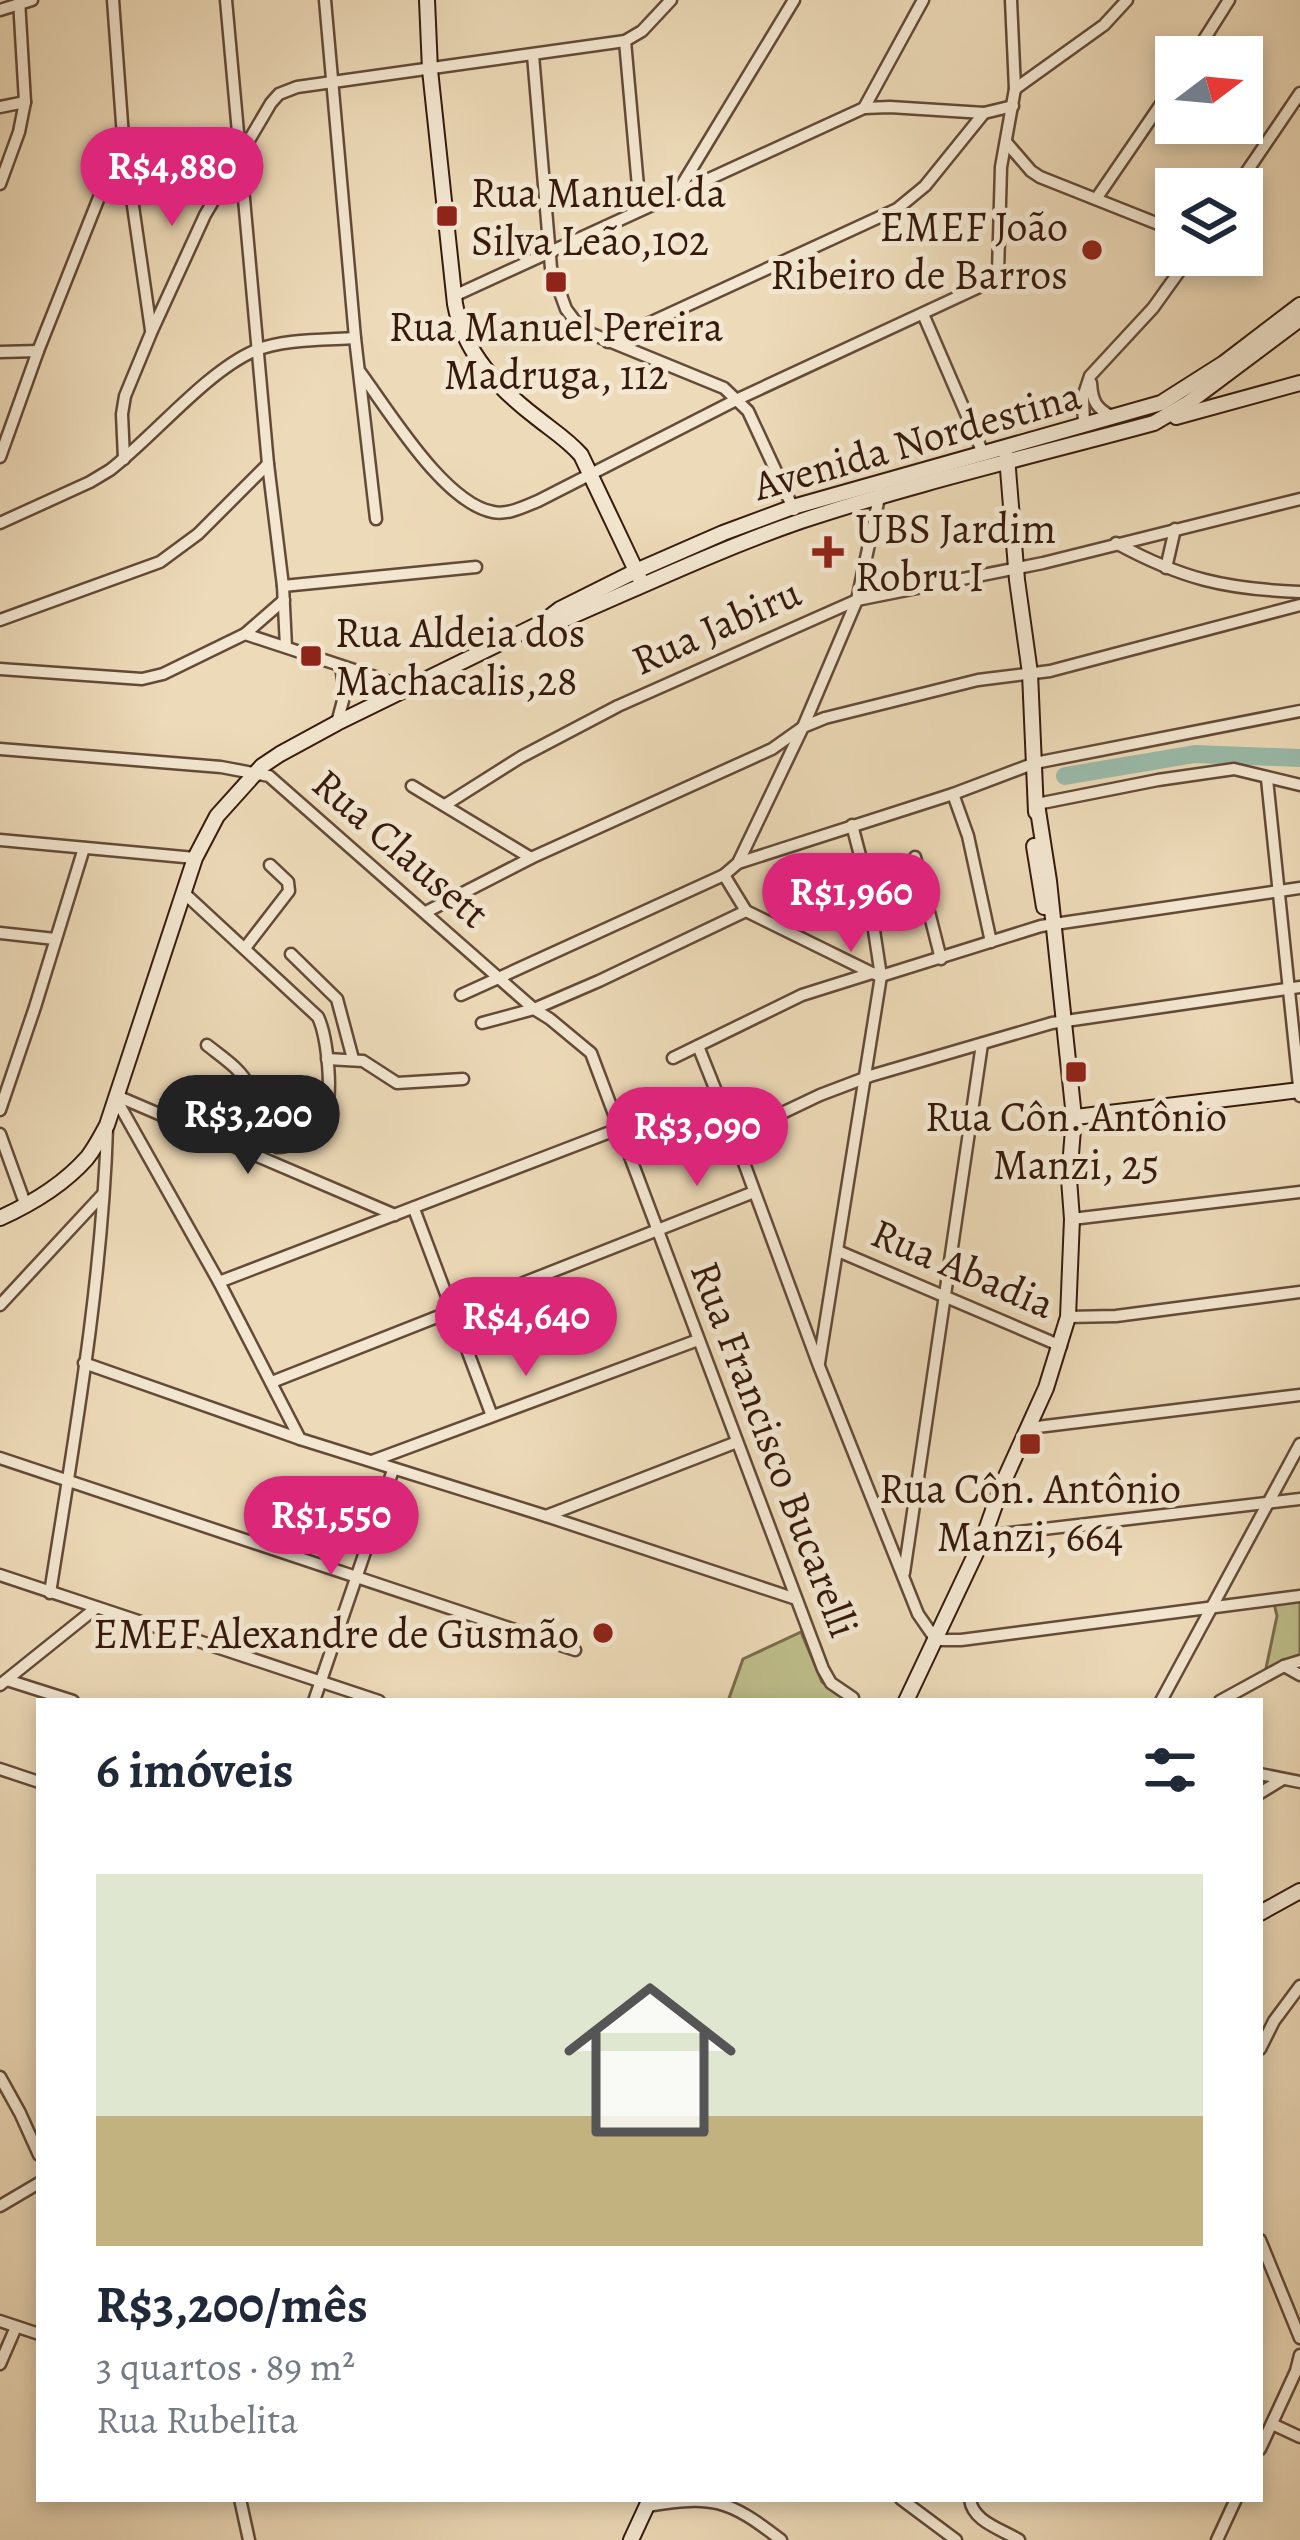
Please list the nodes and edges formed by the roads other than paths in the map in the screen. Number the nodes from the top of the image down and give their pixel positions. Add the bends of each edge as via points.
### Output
1 (32, 0) edge
2 (113, 0) edge
3 (226, 0) edge
4 (325, 0) edge
5 (427, 0) edge
6 (671, 0) edge
7 (794, 0) edge
8 (923, 0) edge
9 (1011, 0) edge
10 (1127, 0) edge
11 (1229, 0) edge
12 (19, 3) edge
13 (0, 10) edge
14 (1206, 36) edge
15 (626, 41) junction
16 (533, 56) junction
17 (430, 70) junction
18 (332, 83) junction
19 (1015, 89) junction
20 (1300, 93) edge
21 (25, 102) junction
22 (1013, 106) junction
23 (0, 107) edge
24 (864, 108) junction
25 (984, 113) junction
26 (1155, 113) edge
27 (123, 137) junction
28 (1006, 142) junction
29 (238, 157) junction
30 (1249, 168) edge
31 (0, 184) edge
32 (678, 191) junction
33 (1096, 199) junction
34 (640, 209) junction
35 (1155, 223) edge
36 (550, 253) junction
37 (1176, 276) edge
38 (454, 296) junction
39 (1300, 305) edge
40 (922, 314) junction
41 (1300, 319) edge
42 (151, 332) junction
43 (355, 338) junction
44 (608, 342) junction
45 (257, 350) junction
46 (0, 352) edge
47 (38, 352) junction
48 (360, 372) junction
49 (1090, 376) junction
50 (1210, 380) junction
51 (1300, 383) edge
52 (738, 399) junction
53 (1234, 401) junction
54 (1114, 417) junction
55 (1154, 423) junction
56 (1084, 425) junction
57 (1006, 446) junction
58 (983, 453) junction
59 (0, 457) edge
60 (124, 459) junction
61 (268, 464) junction
62 (1007, 464) junction
63 (591, 474) junction
64 (878, 489) junction
65 (1300, 499) edge
66 (796, 514) junction
67 (376, 519) dead end
68 (0, 523) edge
69 (1175, 529) junction
70 (1116, 543) junction
71 (476, 567) dead end
72 (1016, 568) junction
73 (1166, 568) junction
74 (639, 578) junction
75 (284, 586) junction
76 (1300, 592) edge
77 (284, 600) junction
78 (857, 600) junction
79 (1300, 604) edge
80 (0, 620) edge
81 (245, 634) junction
82 (286, 647) junction
83 (341, 666) junction
84 (0, 669) edge
85 (1030, 673) junction
86 (410, 688) junction
87 (1300, 711) edge
88 (338, 723) junction
89 (803, 727) junction
90 (0, 749) edge
91 (1035, 764) junction
92 (256, 772) junction
93 (1267, 779) junction
94 (1300, 785) edge
95 (412, 786) dead end
96 (953, 794) junction
97 (1036, 804) junction
98 (446, 806) junction
99 (852, 825) junction
100 (0, 840) edge
101 (84, 848) junction
102 (915, 857) dead end
103 (195, 858) junction
104 (531, 858) junction
105 (738, 863) junction
106 (270, 865) dead end
107 (724, 875) junction
108 (1300, 888) edge
109 (1278, 890) junction
110 (183, 892) junction
111 (746, 911) junction
112 (426, 912) junction
113 (1052, 924) junction
114 (0, 933) edge
115 (56, 939) junction
116 (991, 943) junction
117 (244, 948) junction
118 (291, 954) dead end
119 (940, 959) junction
120 (876, 975) junction
121 (500, 979) junction
122 (1294, 988) edge
123 (461, 995) dead end
124 (534, 1009) junction
125 (1065, 1020) junction
126 (482, 1023) dead end
127 (982, 1044) junction
128 (207, 1045) dead end
129 (698, 1046) junction
130 (673, 1058) dead end
131 (327, 1059) junction
132 (352, 1059) junction
133 (863, 1078) junction
134 (463, 1079) dead end
135 (1300, 1092) edge
136 (117, 1097) junction
137 (0, 1110) edge
138 (1067, 1118) junction
139 (107, 1125) junction
140 (618, 1130) junction
141 (0, 1134) edge
142 (734, 1136) junction
143 (87, 1157) junction
144 (105, 1189) junction
145 (754, 1192) junction
146 (1300, 1192) edge
147 (26, 1206) junction
148 (414, 1209) junction
149 (396, 1215) junction
150 (0, 1218) edge
151 (1072, 1219) junction
152 (656, 1229) junction
153 (838, 1251) junction
154 (218, 1282) junction
155 (1300, 1292) edge
156 (946, 1296) junction
157 (0, 1305) edge
158 (451, 1311) junction
159 (1068, 1317) junction
160 (698, 1340) junction
161 (1061, 1346) junction
162 (84, 1363) junction
163 (819, 1366) junction
164 (272, 1382) junction
165 (1300, 1395) edge
166 (491, 1416) junction
167 (1029, 1429) junction
168 (300, 1439) junction
169 (736, 1442) junction
170 (1300, 1444) edge
171 (0, 1458) edge
172 (371, 1462) junction
173 (394, 1470) junction
174 (68, 1480) junction
175 (1300, 1499) edge
176 (1268, 1503) junction
177 (546, 1516) junction
178 (984, 1536) junction
179 (0, 1575) edge
180 (357, 1576) junction
181 (903, 1576) junction
182 (50, 1593) junction
183 (1300, 1596) edge
184 (796, 1599) junction
185 (96, 1608) junction
186 (1212, 1609) junction
187 (936, 1640) junction
188 (575, 1650) dead end
189 (1300, 1661) edge
190 (1284, 1666) junction
191 (1300, 1675) edge
192 (321, 1681) junction
193 (3, 1683) edge
194 (61, 1698) edge
195 (315, 1698) edge
196 (370, 1698) edge
197 (853, 1698) dead end
198 (907, 1698) edge
199 (1163, 1698) edge
200 (1225, 1698) edge
201 (0, 1769) edge
202 (1263, 1775) edge
203 (1283, 1779) junction
204 (36, 1782) edge
205 (1300, 1782) edge
206 (1263, 1791) edge
207 (1300, 1891) edge
208 (1263, 1911) edge
209 (1300, 1986) edge
210 (1263, 2043) edge
211 (0, 2077) edge
212 (36, 2148) edge
213 (36, 2185) edge
214 (0, 2206) edge
215 (1263, 2247) edge
216 (0, 2321) edge
217 (16, 2327) junction
218 (36, 2334) edge
219 (1300, 2338) edge
220 (1300, 2355) edge
221 (0, 2364) edge
222 (1272, 2424) junction
223 (1300, 2437) edge
224 (1263, 2442) edge
225 (241, 2502) edge
226 (717, 2502) edge
227 (906, 2502) edge
228 (970, 2502) edge
229 (1235, 2502) edge
230 (648, 2503) edge
231 (249, 2540) edge
232 (631, 2540) edge
233 (781, 2540) edge
234 (956, 2540) edge
235 (1019, 2540) edge
236 (1217, 2540) edge

1 - 12 street
2 - 27 street
3 - 29 street
4 - 18 street
5 - 17 street
6 - 15 street
7 - 32 street
8 - 24 street
9 - 19 street
10 - 19 street
11 - 14 street
12 - 13 street
12 - 21 street
15 - 16 street
15 - 34 street
16 - 17 street
16 - 36 street
17 - 18 street
17 - 38 street
18 - 29 street via 279,94
18 - 43 street
19 - 22 street
20 - 30 street
21 - 23 street
21 - 31 street
22 - 25 street
22 - 28 street
24 - 25 street
24 - 32 street
25 - 44 street via 897,208
26 - 33 street
27 - 42 street
27 - 47 street
28 - 33 street via 1030,171
28 - 40 street via 998,273
29 - 42 street
29 - 45 street
32 - 34 street
33 - 35 street
34 - 36 street
36 - 38 street
36 - 44 street via 566,309
37 - 49 street
38 - 63 street via 461,331 485,369 572,444
39 - 50 street, Avenida Nordestina
40 - 52 street
40 - 58 street
41 - 50 street, Avenida Nordestina
42 - 60 street via 125,396
43 - 45 street
43 - 48 street
44 - 52 street
45 - 60 street
45 - 61 street
46 - 47 street
47 - 59 street
48 - 63 street via 432,470 485,510 515,510
48 - 67 street
49 - 54 street via 1095,404
49 - 56 street
50 - 53 street
50 - 54 street, Avenida Nordestina
50 - 55 street, Avenida Nordestina
51 - 53 street
52 - 63 street
52 - 66 street
53 - 55 street
54 - 56 street, Avenida Nordestina
55 - 62 street, Avenida Nordestina
56 - 57 street, Avenida Nordestina
57 - 58 street, Avenida Nordestina
57 - 62 street
58 - 64 street, Avenida Nordestina
60 - 68 street
61 - 75 street
61 - 80 street via 160,562
62 - 64 street, Avenida Nordestina
62 - 72 street
63 - 74 street
64 - 66 street, Avenida Nordestina
64 - 78 street
65 - 69 street, Rua Jabiru
66 - 74 street, Avenida Nordestina via 723,533
69 - 70 street, Rua Jabiru
69 - 73 street
70 - 72 street, Rua Jabiru
70 - 73 street
71 - 75 street
72 - 78 street, Rua Jabiru
72 - 85 street
73 - 76 street via 1234,588
74 - 86 street, Avenida Nordestina via 560,609
75 - 77 street
77 - 81 street
77 - 82 street
78 - 89 street
78 - 98 street, Rua Jabiru via 618,706
79 - 85 street
81 - 82 street
81 - 84 street via 142,680
82 - 83 street
83 - 86 street
83 - 88 street
85 - 89 street
85 - 91 street
86 - 88 street, Avenida Nordestina
87 - 91 street
88 - 92 street, Avenida Nordestina
89 - 104 street via 772,749
89 - 105 street
90 - 92 street
91 - 96 street
91 - 97 street
92 - 103 street, Avenida Nordestina
92 - 112 street, Rua Clausett
93 - 94 street
93 - 97 street via 1234,769
93 - 109 street
95 - 98 street
96 - 99 street
96 - 116 street
97 - 113 street via 1041,902
98 - 104 street
99 - 105 street
99 - 120 street via 871,905
100 - 101 street
101 - 103 street
101 - 115 street
102 - 119 street
103 - 110 street, Avenida Nordestina
104 - 112 street
105 - 107 street
106 - 117 street via 289,891
107 - 111 street
107 - 121 street
108 - 109 street
109 - 113 street
109 - 122 street
110 - 117 street
110 - 136 street, Avenida Nordestina
111 - 120 street
111 - 124 street
112 - 121 street, Rua Clausett
113 - 116 street
113 - 125 street
114 - 115 street
115 - 137 street
116 - 119 street
117 - 131 street via 318,1017
118 - 132 street via 337,999
119 - 120 street
120 - 129 street via 802,995
120 - 133 street
121 - 123 street
121 - 124 street, Rua Francisco Bucarelli
122 - 125 street
122 - 135 street
124 - 126 street
124 - 140 street, Rua Francisco Bucarelli via 591,1053
125 - 127 street
125 - 138 street
127 - 133 street
127 - 156 street
128 - 131 street via 248,1082 268,1140 282,1148 323,1117
129 - 130 street
129 - 142 street
131 - 132 street
132 - 134 street via 397,1083
133 - 142 street
133 - 153 street
135 - 138 street
136 - 139 street, Avenida Nordestina
136 - 149 street
136 - 154 street
138 - 151 street
139 - 143 street, Avenida Nordestina
139 - 144 street
140 - 148 street
140 - 152 street, Rua Francisco Bucarelli
141 - 147 street
142 - 145 street
143 - 144 street
143 - 147 street, Avenida Nordestina
144 - 157 street
144 - 162 street
145 - 152 street
145 - 163 street
146 - 151 street
147 - 150 street, Avenida Nordestina
148 - 149 street
148 - 158 street
149 - 154 street
151 - 159 street
152 - 158 street
152 - 160 street, Rua Francisco Bucarelli
153 - 156 street, Rua Abadia
153 - 163 street
154 - 164 street
155 - 159 street
156 - 161 street, Rua Abadia
156 - 181 street
158 - 164 street
158 - 166 street
159 - 161 street
160 - 166 street
160 - 169 street, Rua Francisco Bucarelli
161 - 167 street
162 - 168 street
162 - 174 street
163 - 181 street
164 - 168 street
165 - 167 street
166 - 172 street
167 - 178 street
168 - 172 street
169 - 177 street
169 - 184 street, Rua Francisco Bucarelli
170 - 176 street
171 - 174 street
172 - 173 street
173 - 177 street
173 - 180 street
174 - 180 street
174 - 182 street
175 - 176 street
176 - 178 street
176 - 186 street
177 - 184 street
178 - 187 street
179 - 182 street
180 - 188 street
180 - 192 street
181 - 187 street
182 - 185 street
183 - 186 street
184 - 197 street, Rua Francisco Bucarelli via 826,1677
185 - 192 street
185 - 193 street
186 - 187 street
186 - 199 street
187 - 198 street
189 - 190 street
190 - 191 street
190 - 200 street
192 - 195 street
192 - 196 street
193 - 194 street
201 - 204 street
202 - 203 street
203 - 205 street
203 - 206 street
207 - 208 street
209 - 210 street
211 - 212 street
213 - 214 street
215 - 219 street
216 - 217 street
217 - 218 street
217 - 221 street
220 - 222 street
222 - 223 street
222 - 224 street
225 - 231 street
226 - 233 street
227 - 234 street
228 - 235 street via 975,2515
229 - 236 street
230 - 232 street

